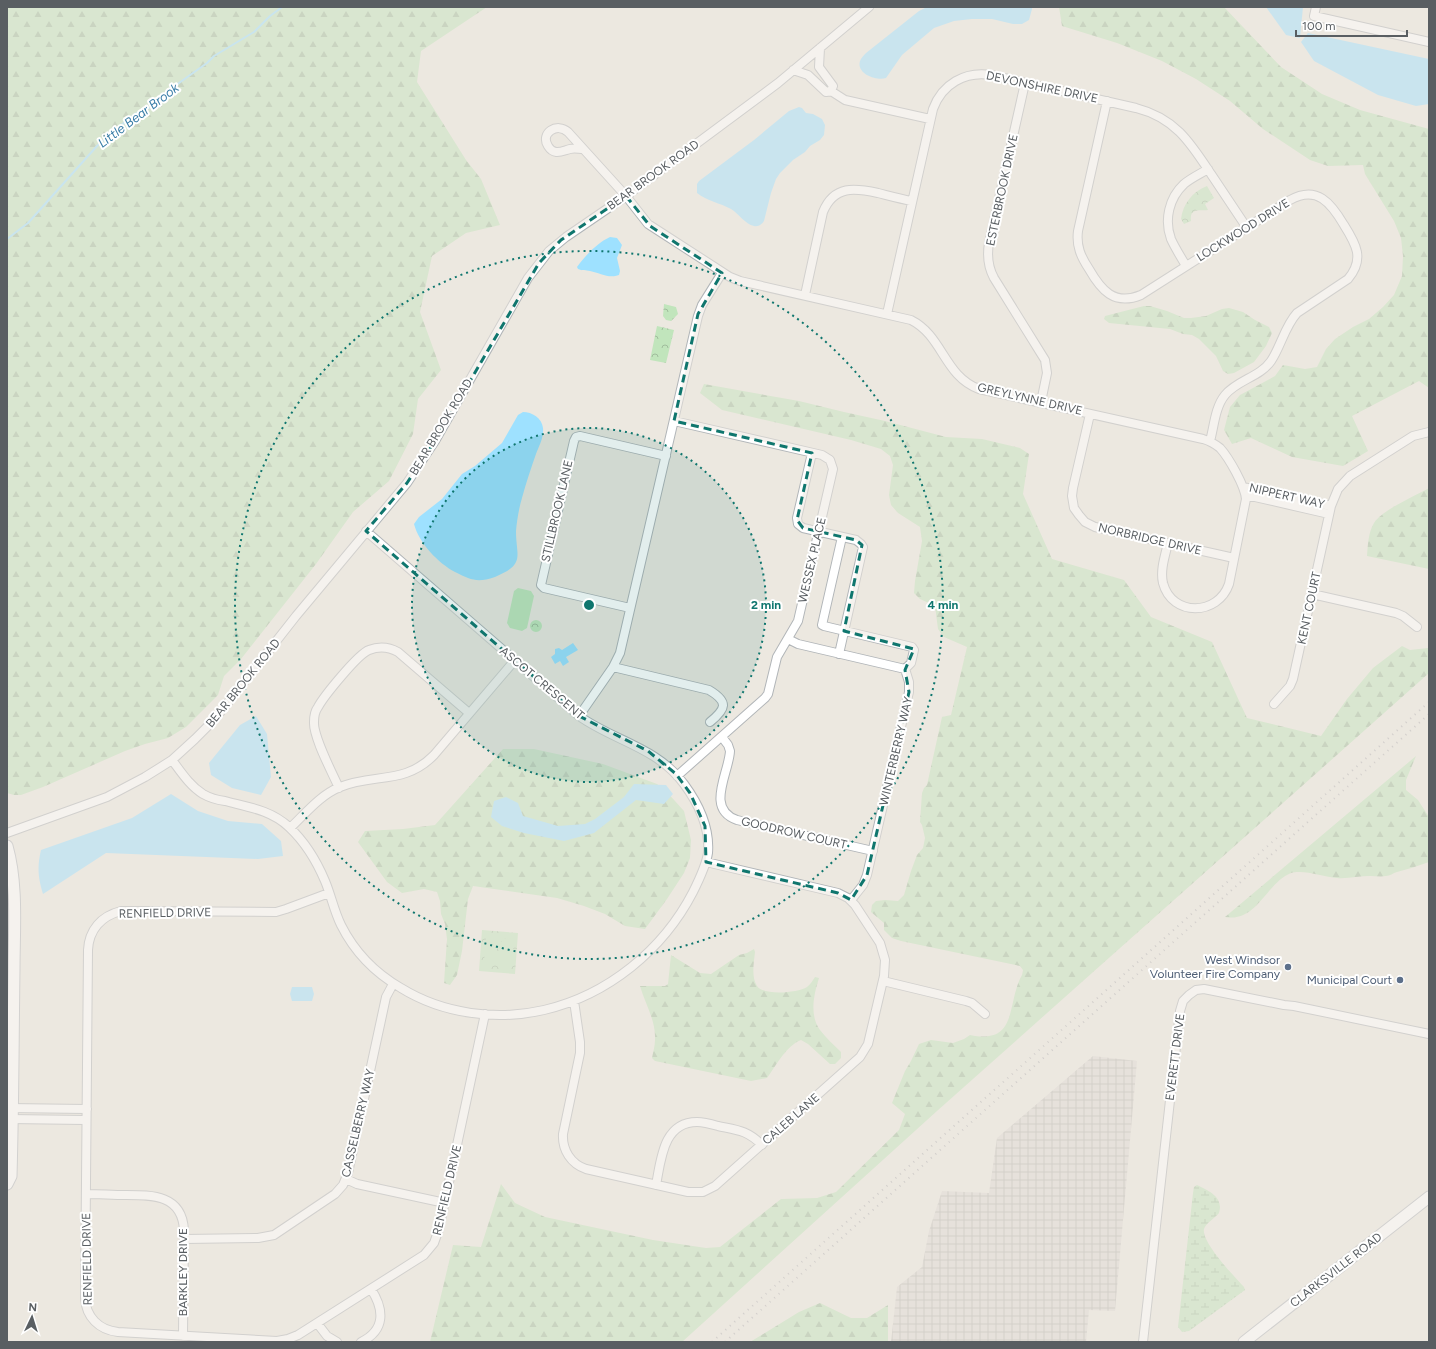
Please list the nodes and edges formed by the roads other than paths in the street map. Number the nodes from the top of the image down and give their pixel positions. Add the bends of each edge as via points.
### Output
1 (869, 7) edge
2 (1316, 7) edge
3 (1429, 42) edge
4 (820, 48) junction
5 (793, 70) junction
6 (1025, 83) junction
7 (831, 91) junction
8 (1107, 102) junction
9 (930, 119) junction
10 (583, 149) dead end
11 (1208, 169) junction
12 (626, 196) junction
13 (912, 201) junction
14 (1247, 228) junction
15 (1186, 266) junction
16 (722, 273) junction
17 (805, 295) junction
18 (887, 314) junction
19 (1040, 402) junction
20 (1090, 414) junction
21 (674, 421) junction
22 (1429, 432) edge
23 (1210, 441) junction
24 (812, 453) junction
25 (666, 456) junction
26 (1243, 487) junction
27 (1246, 496) junction
28 (1330, 510) junction
29 (366, 531) junction
30 (818, 532) junction
31 (842, 537) junction
32 (1168, 543) junction
33 (1234, 558) junction
34 (1312, 594) junction
35 (630, 608) junction
36 (1417, 627) dead end
37 (844, 631) junction
38 (788, 639) junction
39 (839, 654) junction
40 (515, 660) junction
41 (614, 666) junction
42 (905, 669) junction
43 (1274, 704) dead end
44 (469, 713) junction
45 (579, 716) junction
46 (710, 722) dead end
47 (722, 737) junction
48 (172, 760) junction
49 (677, 776) junction
50 (339, 788) junction
51 (290, 828) junction
52 (7, 833) edge
53 (7, 846) edge
54 (873, 851) junction
55 (706, 862) junction
56 (329, 893) junction
57 (851, 900) junction
58 (883, 981) junction
59 (393, 984) junction
60 (574, 1001) junction
61 (485, 1014) junction
62 (985, 1014) dead end
63 (1429, 1034) edge
64 (10, 1108) edge
65 (86, 1109) junction
66 (10, 1119) edge
67 (86, 1120) junction
68 (762, 1145) junction
69 (346, 1179) junction
70 (7, 1184) edge
71 (656, 1185) junction
72 (86, 1194) junction
73 (1429, 1197) edge
74 (445, 1203) junction
75 (184, 1239) junction
76 (371, 1289) junction
77 (318, 1323) junction
78 (183, 1336) junction
79 (336, 1342) edge
80 (361, 1342) edge
81 (1143, 1342) edge
82 (1244, 1342) edge

1 - 4 street, BEAR BROOK ROAD
2 - 3 street via 1314,16
4 - 5 street, BEAR BROOK ROAD
4 - 7 street via 819,67 833,86
5 - 7 street via 808,75 826,92
5 - 12 street, BEAR BROOK ROAD
6 - 8 street, DEVONSHIRE DRIVE
6 - 9 street, DEVONSHIRE DRIVE via 982,74 961,78 950,84 941,94
6 - 19 street, ESTERBROOK DRIVE via 988,256 994,278 1045,360 1047,373
7 - 9 street via 845,100
8 - 11 street, DEVONSHIRE DRIVE via 1147,111 1169,122 1187,139
8 - 15 street, LOCKWOOD DRIVE via 1078,234 1082,258 1100,287 1121,298 1141,294
9 - 13 street, DEVONSHIRE DRIVE
10 - 12 street, GREYLYNNE DRIVE
11 - 14 street, DEVONSHIRE DRIVE
11 - 15 street via 1182,186 1172,200 1168,213 1171,239
12 - 16 street, GREYLYNNE DRIVE via 651,227
12 - 29 street, BEAR BROOK ROAD via 561,240 539,263 435,441 407,482
13 - 17 street via 856,189 842,191 832,197 823,212
13 - 18 street, DEVONSHIRE DRIVE
14 - 15 street, LOCKWOOD DRIVE
14 - 23 street, LOCKWOOD DRIVE via 1295,198 1315,196 1326,201 1336,211 1355,244 1357,261 1354,272 1346,281 1295,315 1273,358 1266,366 1225,395 1219,406
16 - 17 street, GREYLYNNE DRIVE via 740,281
16 - 21 street via 698,314
17 - 18 street, GREYLYNNE DRIVE
18 - 19 street, GREYLYNNE DRIVE via 911,320 924,329 953,370 968,383 979,389
19 - 20 street, GREYLYNNE DRIVE
20 - 23 street, GREYLYNNE DRIVE
20 - 32 street, NORBRIDGE DRIVE via 1072,491 1077,513 1085,522 1095,527
21 - 24 street, WESSEX PLACE
21 - 25 street
22 - 28 street, KENT COURT via 1413,436 1348,478 1338,489
23 - 26 street via 1222,451
24 - 30 street, WESSEX PLACE via 827,457 833,469
24 - 30 street via 797,520 801,527
25 - 35 street
25 - 35 street, STILLBROOK LANE via 576,437 551,537 542,587
26 - 27 street
26 - 28 street, NIPPERT WAY
27 - 28 street, NIPPERT WAY
27 - 33 street
28 - 34 street, KENT COURT
29 - 40 street, ASCOT CRESCENT
29 - 48 street, BEAR BROOK ROAD via 215,719
30 - 31 street
30 - 38 street, WESSEX PLACE via 798,621
31 - 37 street via 858,541 863,549
31 - 37 street via 822,623 824,626
32 - 33 street, NORBRIDGE DRIVE
32 - 33 street via 1162,570 1163,584 1172,599 1188,607 1205,607 1220,598 1228,587
34 - 36 street via 1396,613
34 - 43 street, KENT COURT via 1293,681
35 - 41 street via 620,653
37 - 39 street
37 - 42 street via 912,647 914,650 911,662
38 - 39 street
38 - 47 street, WESSEX PLACE via 777,657 768,695
39 - 42 street
40 - 44 street
40 - 45 street, ASCOT CRESCENT
41 - 45 street
41 - 46 street via 710,690 721,700 723,706 721,713
42 - 54 street, WINTERBERRY WAY via 910,692
44 - 50 street via 434,755 416,769 402,775
44 - 50 street via 398,652 382,647 364,652 319,705 314,719 316,736
45 - 49 street, ASCOT CRESCENT via 648,751
47 - 49 street, WESSEX PLACE
47 - 54 street, GOODROW COURT via 730,753 720,801 729,815 738,820
48 - 51 street, ASCOT CRESCENT via 192,785 204,794 262,810
48 - 52 street, BEAR BROOK ROAD via 107,797
49 - 55 street, ASCOT CRESCENT via 690,793 705,826 708,846
50 - 51 street via 321,798
51 - 56 street, ASCOT CRESCENT via 314,859
53 - 64 street via 13,880
54 - 57 street, WINTERBERRY WAY via 864,883
55 - 57 street via 838,893
55 - 60 street, ASCOT CRESCENT via 686,905 655,945 618,977
56 - 59 street, ASCOT CRESCENT via 340,923 351,942 374,969
56 - 65 street, RENFIELD DRIVE via 278,911 124,911 111,914 100,922 92,934 88,950
57 - 58 street, CALEB LANE via 882,948 885,964
58 - 62 street via 966,1001
58 - 68 street, CALEB LANE via 868,1044 863,1054
59 - 61 street, ASCOT CRESCENT via 438,1006
59 - 69 street, CASSELBERRY WAY via 386,997
60 - 61 street, ASCOT CRESCENT via 530,1013
60 - 71 street, CALEB LANE via 580,1049 564,1131 566,1151 574,1162 584,1168
61 - 74 street, RENFIELD DRIVE
63 - 81 street, EVERETT DRIVE via 1210,989 1196,990 1183,1001
64 - 65 street
64 - 66 street
65 - 67 street, RENFIELD DRIVE
66 - 67 street
66 - 70 street via 11,1176
67 - 72 street, RENFIELD DRIVE
68 - 71 street, CALEB LANE via 708,1190 693,1193
68 - 71 street via 752,1135 740,1131 700,1122 683,1124 665,1142
69 - 74 street via 358,1184
69 - 75 street, CASSELBERRY WAY via 331,1198 271,1236
72 - 75 street, BARKLEY DRIVE via 150,1195 165,1199 181,1215
72 - 78 street, RENFIELD DRIVE via 85,1298 91,1317 112,1332
73 - 82 street, CLARKSVILLE ROAD
74 - 76 street, RENFIELD DRIVE via 438,1232 428,1251
75 - 78 street, BARKLEY DRIVE
76 - 77 street, RENFIELD DRIVE
76 - 80 street via 379,1303 380,1318 374,1332
77 - 78 street, RENFIELD DRIVE via 295,1337 281,1340
77 - 79 street via 327,1336

